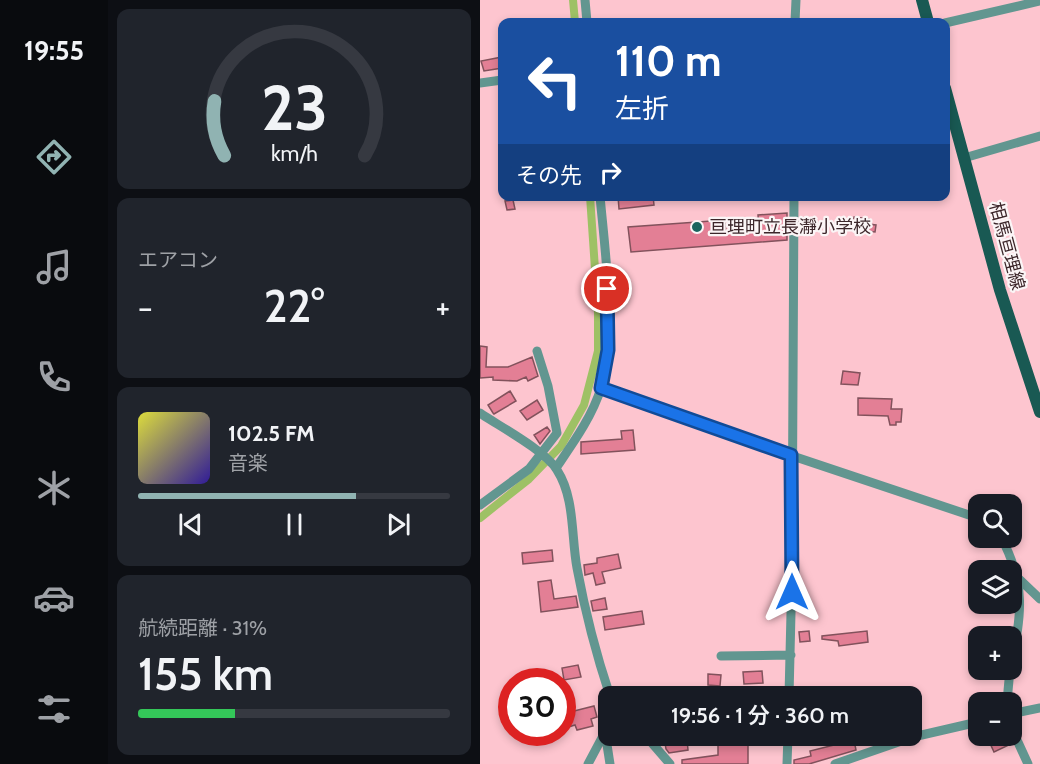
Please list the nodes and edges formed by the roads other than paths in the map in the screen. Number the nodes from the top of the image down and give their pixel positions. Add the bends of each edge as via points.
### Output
1 (585, 0) edge
2 (796, 0) edge
3 (922, 0) edge
4 (1040, 2) edge
5 (587, 18) edge
6 (795, 18) edge
7 (927, 18) edge
8 (950, 22) edge
9 (498, 81) edge
10 (480, 83) edge
11 (950, 106) edge
12 (1040, 136) edge
13 (964, 158) junction
14 (600, 201) edge
15 (794, 201) edge
16 (537, 351) dead end
17 (601, 388) junction
18 (1040, 411) edge
19 (480, 413) edge
20 (542, 455) junction
21 (791, 455) junction
22 (556, 468) junction
23 (480, 505) edge
24 (968, 515) edge
25 (1022, 582) edge
26 (1040, 599) edge
27 (721, 656) dead end
28 (791, 656) junction
29 (607, 686) edge
30 (790, 686) edge
31 (1040, 708) edge
32 (1022, 712) edge
33 (968, 724) edge
34 (598, 745) edge
35 (607, 746) edge
36 (654, 746) edge
37 (788, 746) edge
38 (1020, 746) edge
39 (588, 764) edge
40 (610, 764) edge
41 (670, 764) edge
42 (787, 764) edge
43 (835, 764) edge
44 (1028, 764) edge

1 - 5 street
2 - 6 street
3 - 7 main road
4 - 8 street
9 - 10 street
11 - 13 main road, 相馬亘理線
12 - 13 street
13 - 18 main road, 相馬亘理線 via 999,290
14 - 17 street via 608,340
15 - 21 street
16 - 20 street via 557,434
17 - 21 street
17 - 22 street via 587,420
19 - 20 street
20 - 22 street
20 - 23 street via 530,470
21 - 24 street
21 - 28 street
22 - 29 street via 566,489 576,567
25 - 26 street
27 - 28 street
28 - 30 street
31 - 32 street
33 - 43 street via 913,737
34 - 39 street
35 - 40 street
36 - 41 street
37 - 42 street
38 - 44 street

